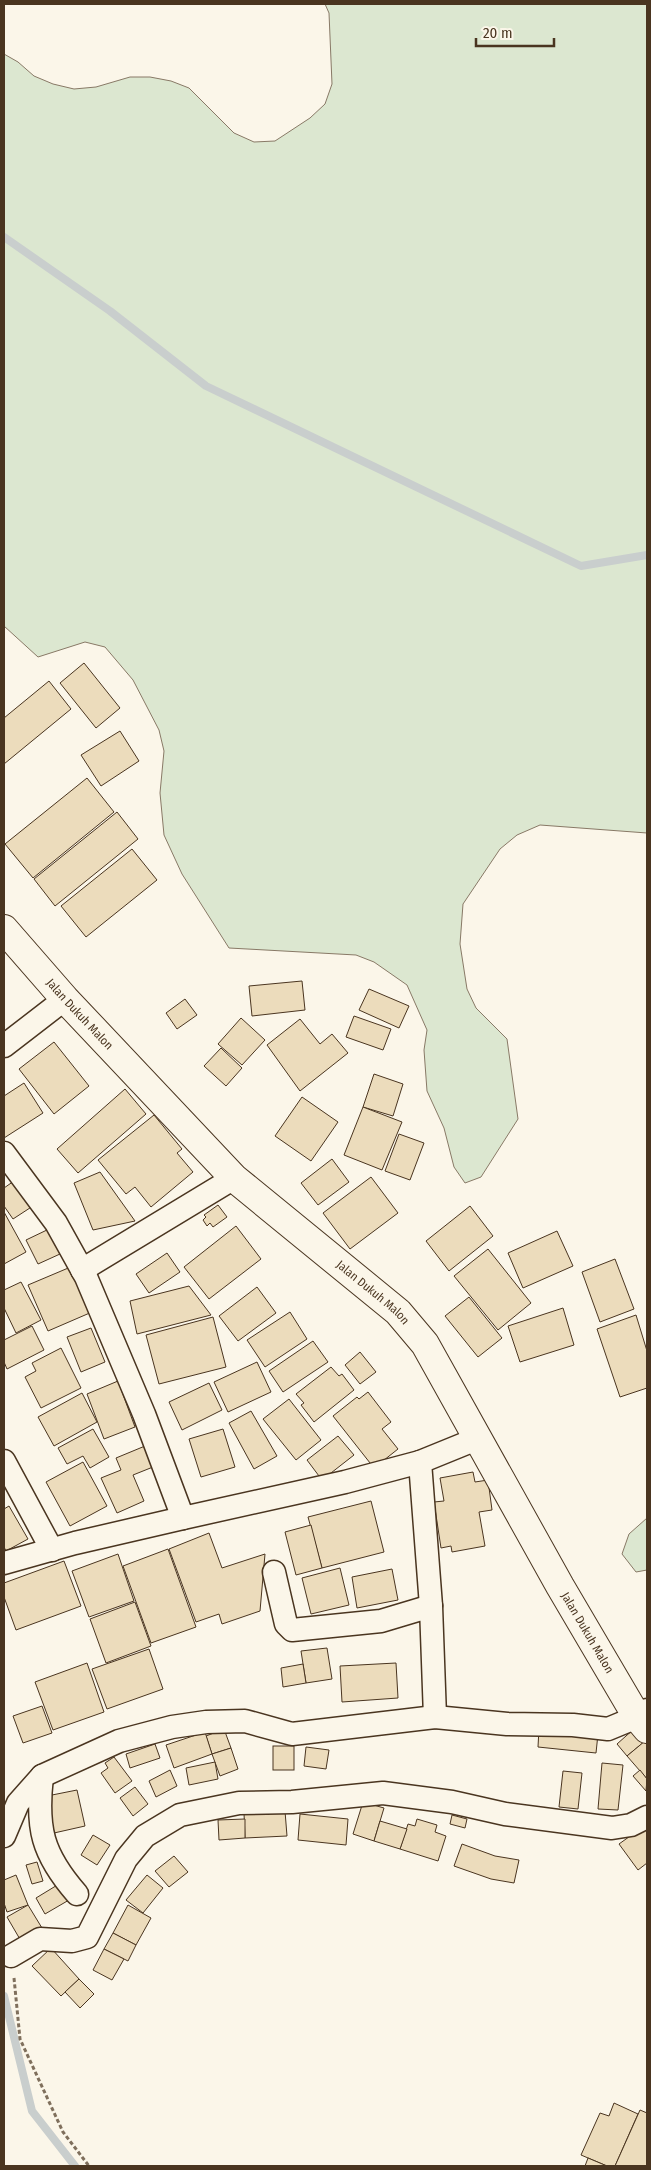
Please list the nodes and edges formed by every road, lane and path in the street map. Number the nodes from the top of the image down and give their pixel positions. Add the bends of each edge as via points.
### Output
1 (4, 929) edge
2 (65, 999) junction
3 (4, 1046) edge
4 (4, 1153) edge
5 (234, 1178) junction
6 (82, 1270) junction
7 (479, 1438) junction
8 (4, 1461) edge
9 (420, 1462) junction
10 (183, 1518) junction
11 (52, 1550) junction
12 (4, 1564) edge
13 (274, 1572) dead end
14 (431, 1606) junction
15 (435, 1717) junction
16 (644, 1718) edge
17 (42, 1776) junction
18 (647, 1817) edge
19 (4, 1836) edge
20 (77, 1894) dead end
21 (11, 1956) joint
22 (89, 2166) edge

1 - 2 street, Jalan Dukuh Malon
2 - 3 street
2 - 5 street, Jalan Dukuh Malon
4 - 6 street via 56,1223
5 - 6 street
5 - 7 street, Jalan Dukuh Malon via 398,1312 425,1344
6 - 10 street via 144,1414
7 - 9 street
7 - 16 street, Jalan Dukuh Malon via 560,1586
8 - 11 street
9 - 10 street
9 - 14 street
10 - 11 street
11 - 12 street
13 - 14 street via 286,1624 292,1630 382,1621
14 - 15 street
15 - 16 street via 608,1729
15 - 17 street via 292,1734 245,1721 172,1727 118,1741
17 - 19 street via 18,1803
17 - 20 street via 39,1806 48,1854 62,1878
18 - 21 street via 612,1828 383,1793 292,1802 239,1803 180,1815 145,1836 126,1859 86,1937 72,1941 40,1939
21 - 22 path via 20,2040 63,2132

